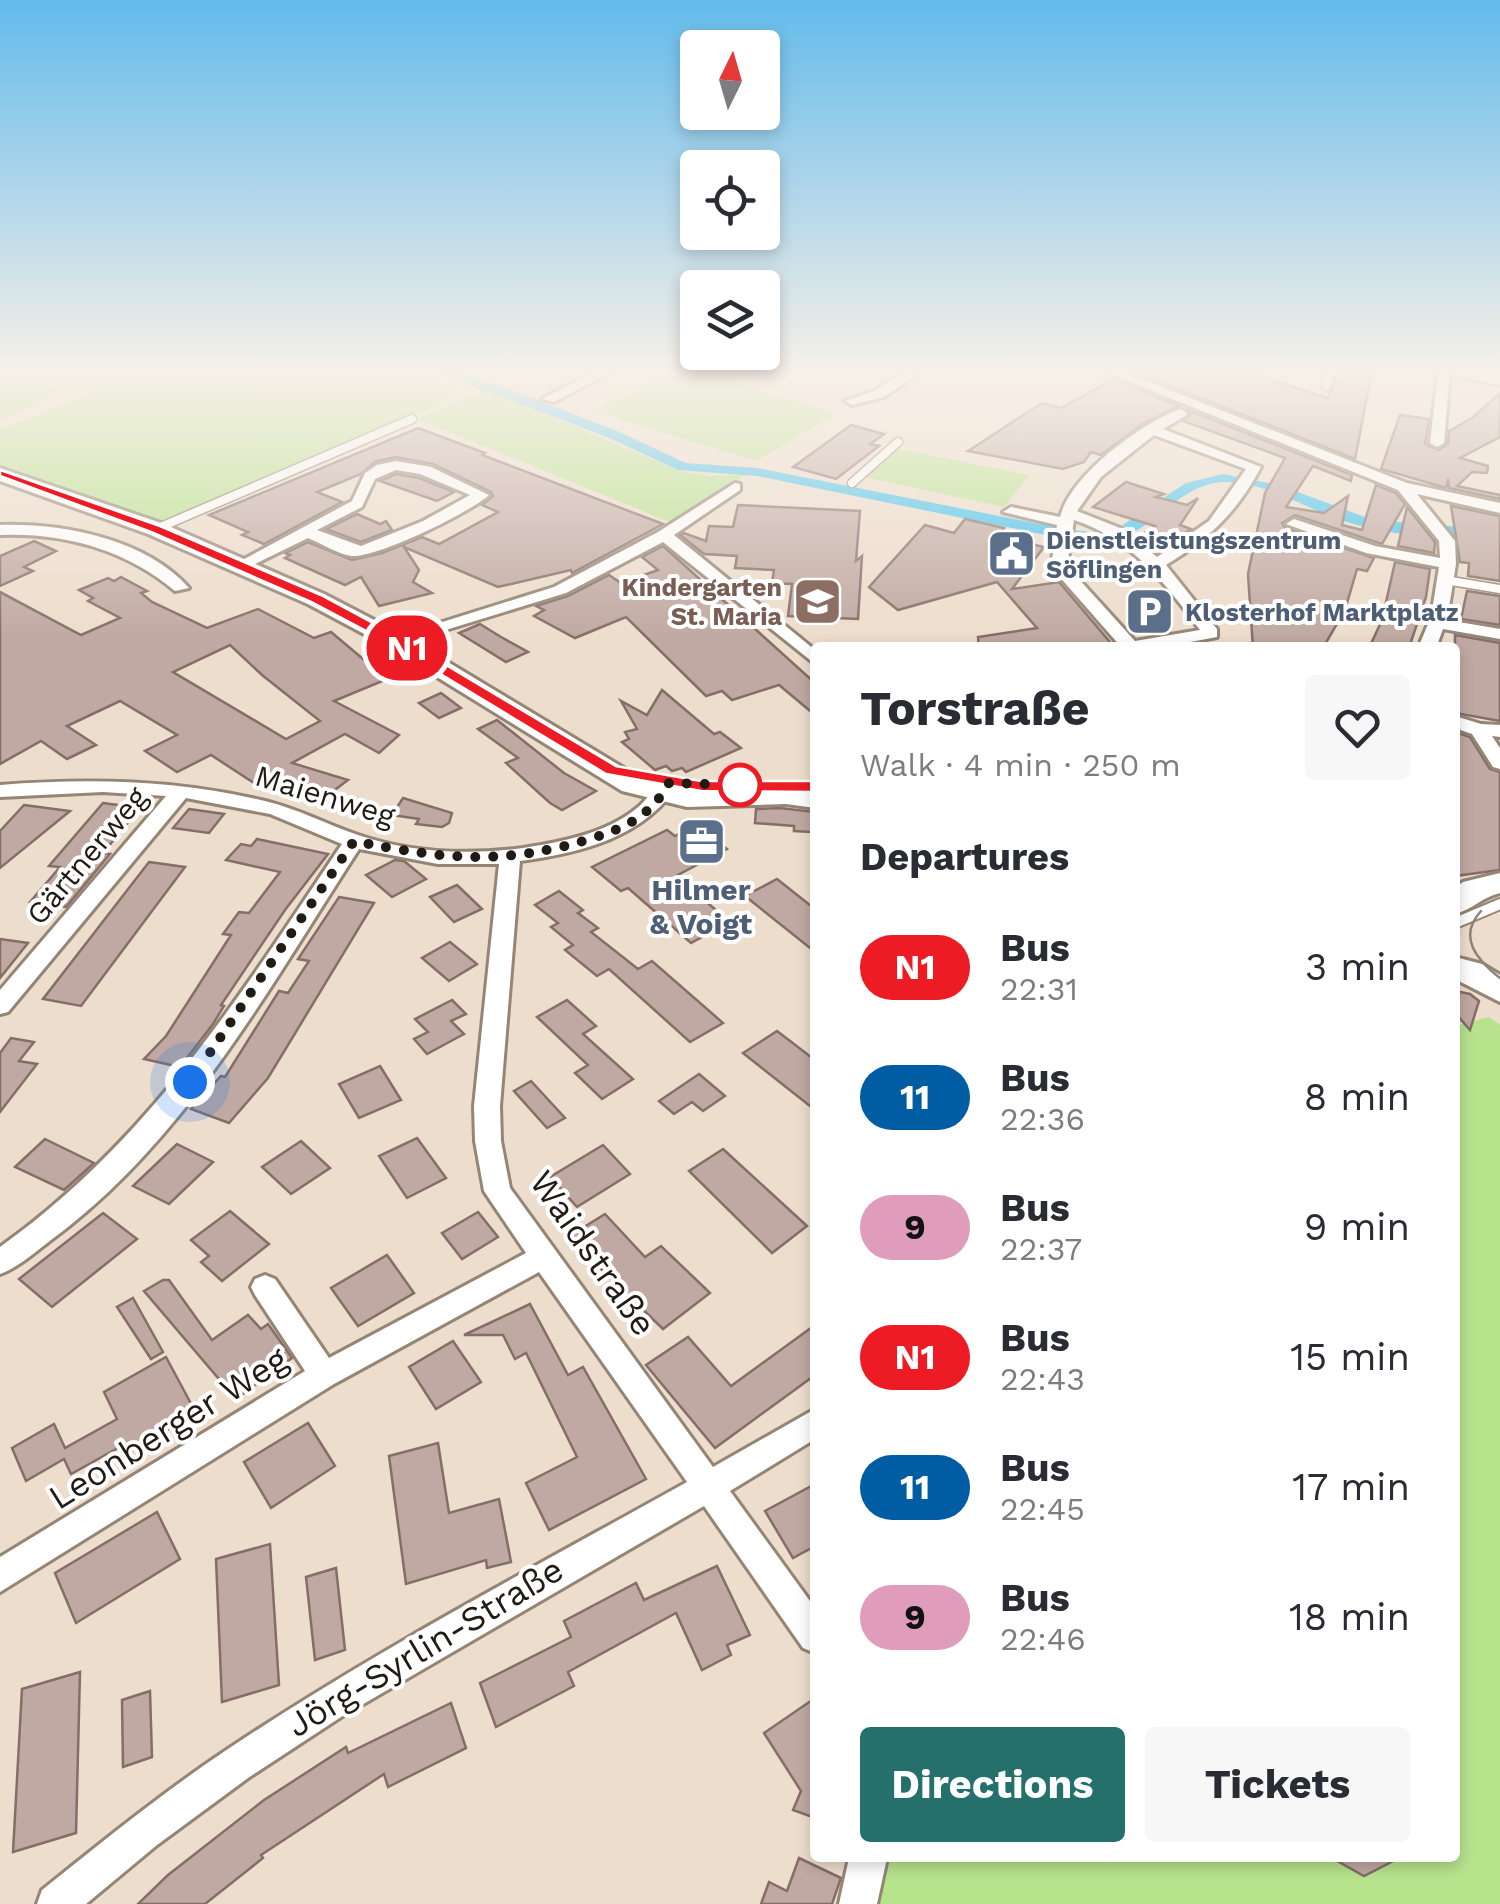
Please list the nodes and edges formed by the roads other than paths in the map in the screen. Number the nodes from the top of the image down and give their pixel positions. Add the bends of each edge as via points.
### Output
1 (317, 460) edge
2 (877, 460) edge
3 (1107, 460) edge
4 (1235, 460) edge
5 (1328, 460) edge
6 (0, 474) edge
7 (852, 482) dead end
8 (735, 487) dead end
9 (1403, 487) junction
10 (1500, 508) edge
11 (1012, 512) dead end
12 (1065, 522) junction
13 (1294, 524) dead end
14 (156, 529) junction
15 (0, 530) edge
16 (308, 532) junction
17 (664, 535) junction
18 (1158, 563) junction
19 (241, 565) junction
20 (1446, 572) junction
21 (181, 588) dead end
22 (1500, 589) edge
23 (1437, 623) junction
24 (1211, 633) junction
25 (1500, 634) edge
26 (394, 640) junction
27 (1128, 642) edge
28 (1160, 642) edge
29 (1222, 642) edge
30 (1429, 642) edge
31 (810, 655) edge
32 (1466, 725) edge
33 (1500, 731) edge
34 (1500, 763) edge
35 (810, 786) edge
36 (666, 789) junction
37 (0, 791) edge
38 (181, 791) junction
39 (810, 799) edge
40 (354, 841) junction
41 (510, 858) junction
42 (1500, 883) edge
43 (1460, 901) edge
44 (1500, 904) edge
45 (1460, 905) edge
46 (1460, 965) edge
47 (1500, 990) edge
48 (0, 1006) edge
49 (543, 1257) junction
50 (0, 1262) edge
51 (265, 1287) dead end
52 (324, 1376) junction
53 (810, 1426) edge
54 (705, 1486) junction
55 (0, 1576) edge
56 (810, 1629) edge
57 (867, 1862) edge
58 (56, 1904) edge
59 (858, 1904) edge

1 - 14 lane
2 - 7 lane
3 - 12 street via 1074,496
4 - 18 street via 1254,467 1210,532
5 - 9 street
6 - 14 street
8 - 17 street
9 - 10 street
9 - 20 street via 1443,534
11 - 12 street
12 - 18 street via 1110,526
12 - 27 street via 1060,567
13 - 20 street
14 - 19 street
15 - 21 street via 31,528 110,547
16 - 16 street via 363,550 482,494 410,466 390,466 369,477 357,504
16 - 19 street
17 - 26 street via 560,590
17 - 31 street
18 - 24 street
19 - 26 street
20 - 22 lane
20 - 23 street
23 - 25 street
23 - 30 street
24 - 28 street
24 - 29 street
26 - 36 street via 632,785
32 - 33 street
32 - 34 street
35 - 36 street
36 - 39 street via 686,798
36 - 41 street, Maienweg via 645,815 617,830
37 - 38 street, Maienweg via 75,784
38 - 40 street, Maienweg via 290,814
38 - 48 street, Gärtnerweg
40 - 41 street, Maienweg via 440,856
40 - 50 street via 168,1110 91,1194
41 - 49 street, Waidstraße via 488,1141 497,1191
42 - 43 street via 1474,889
44 - 45 lane
46 - 47 street
49 - 52 street, Leonberger Weg
49 - 54 street, Waidstraße
51 - 52 street, Leonberger Weg
52 - 55 street, Leonberger Weg
53 - 54 street, Jörg-Syrlin-Straße
54 - 56 street, Waidstraße
54 - 58 street, Jörg-Syrlin-Straße via 376,1672 254,1749
57 - 59 street

